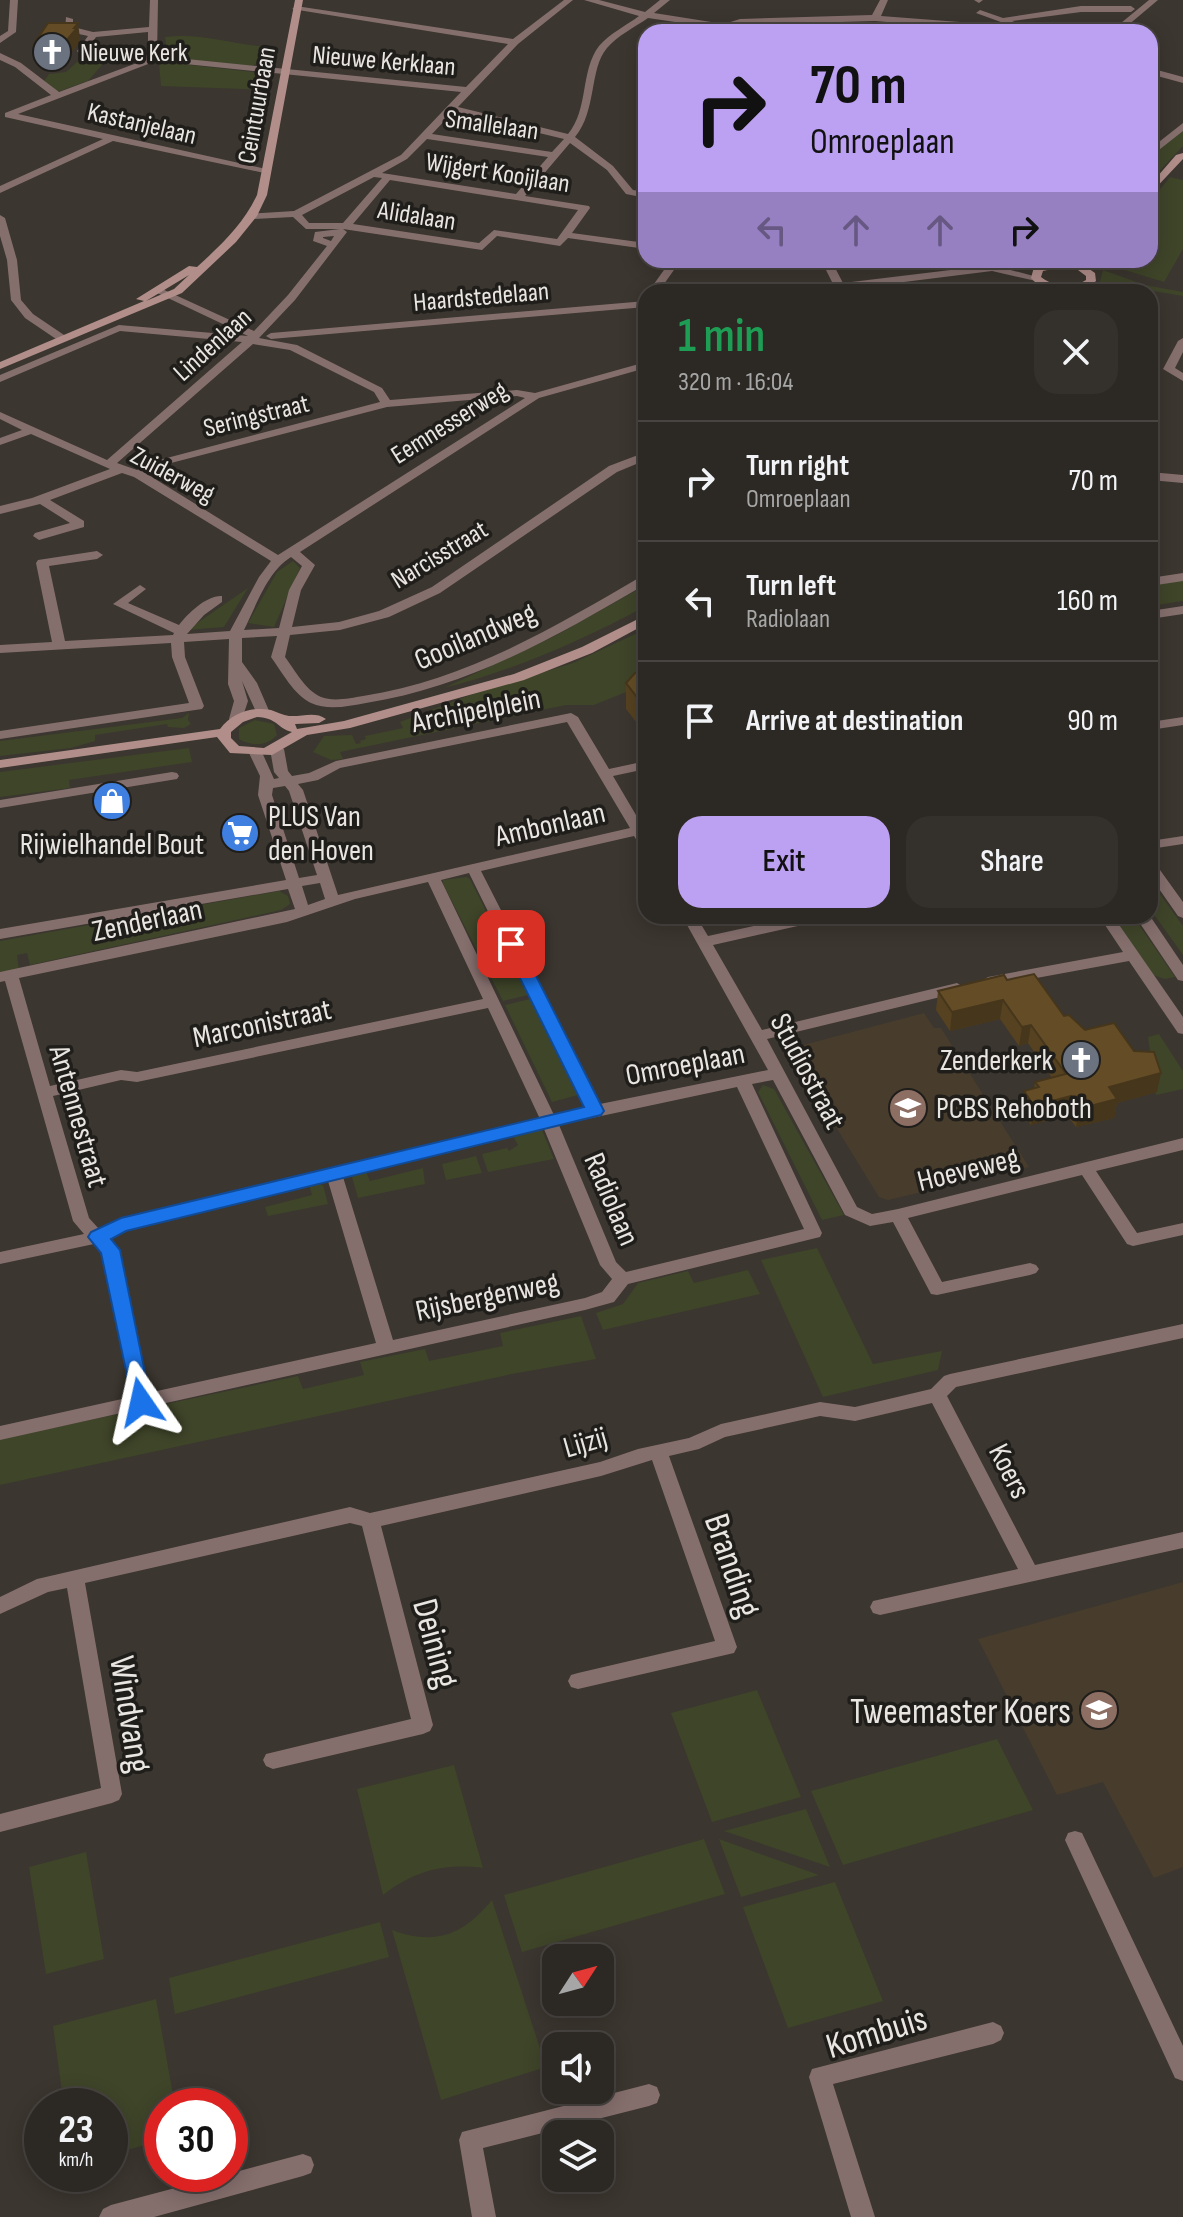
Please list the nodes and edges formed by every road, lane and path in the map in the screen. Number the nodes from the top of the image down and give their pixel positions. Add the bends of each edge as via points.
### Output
1 (14, 0) edge
2 (154, 0) edge
3 (569, 0) edge
4 (588, 0) edge
5 (666, 0) edge
6 (884, 0) edge
7 (979, 0) edge
8 (1060, 0) edge
9 (1154, 0) edge
10 (298, 4) edge
11 (1081, 9) junction
12 (1131, 9) dead end
13 (980, 13) junction
14 (648, 15) junction
15 (879, 18) junction
16 (69, 19) edge
17 (1006, 19) junction
18 (704, 24) edge
19 (736, 24) edge
20 (879, 24) edge
21 (929, 24) edge
22 (974, 24) edge
23 (1018, 24) edge
24 (1124, 24) edge
25 (155, 29) junction
26 (93, 35) junction
27 (0, 40) edge
28 (515, 42) junction
29 (0, 56) edge
30 (152, 60) junction
31 (285, 72) junction
32 (1158, 73) edge
33 (1183, 80) edge
34 (468, 90) junction
35 (59, 97) junction
36 (450, 108) junction
37 (4, 117) edge
38 (1183, 126) edge
39 (425, 136) junction
40 (569, 137) junction
41 (110, 139) junction
42 (582, 147) junction
43 (1158, 147) edge
44 (557, 151) junction
45 (1182, 154) edge
46 (266, 172) junction
47 (382, 176) junction
48 (1158, 182) edge
49 (0, 190) edge
50 (638, 194) edge
51 (518, 198) junction
52 (296, 214) junction
53 (252, 216) junction
54 (0, 218) edge
55 (346, 226) junction
56 (566, 235) junction
57 (333, 245) dead end
58 (638, 245) edge
59 (992, 268) joint
60 (1041, 268) edge
61 (1036, 278) junction
62 (892, 284) edge
63 (1043, 284) edge
64 (167, 290) junction
65 (638, 304) edge
66 (118, 322) junction
67 (258, 335) junction
68 (63, 339) junction
69 (1183, 341) edge
70 (0, 366) edge
71 (638, 367) edge
72 (1183, 378) edge
73 (0, 379) edge
74 (535, 396) junction
75 (387, 404) junction
76 (0, 415) edge
77 (32, 430) junction
78 (0, 442) edge
79 (638, 459) edge
80 (114, 467) junction
81 (138, 474) junction
82 (1158, 477) edge
83 (1183, 479) edge
84 (41, 499) junction
85 (0, 510) edge
86 (39, 536) dead end
87 (290, 550) junction
88 (97, 555) dead end
89 (278, 560) junction
90 (1183, 577) edge
91 (1158, 581) edge
92 (638, 583) edge
93 (140, 589) dead end
94 (218, 599) dead end
95 (1183, 610) edge
96 (1158, 614) edge
97 (638, 623) edge
98 (282, 632) junction
99 (179, 633) junction
100 (236, 633) junction
101 (59, 645) junction
102 (0, 649) edge
103 (235, 662) junction
104 (401, 710) junction
105 (263, 713) junction
106 (236, 719) junction
107 (286, 720) junction
108 (1183, 721) edge
109 (1158, 725) edge
110 (0, 735) edge
111 (291, 737) junction
112 (226, 738) junction
113 (277, 749) junction
114 (256, 753) junction
115 (0, 764) edge
116 (638, 767) edge
117 (605, 774) junction
118 (172, 776) dead end
119 (289, 780) junction
120 (265, 785) junction
121 (0, 804) edge
122 (638, 831) edge
123 (638, 839) edge
124 (1183, 840) edge
125 (1158, 844) edge
126 (473, 868) junction
127 (433, 877) junction
128 (1158, 877) edge
129 (325, 878) junction
130 (293, 883) junction
131 (333, 901) junction
132 (303, 911) junction
133 (1183, 913) edge
134 (694, 924) edge
135 (785, 924) edge
136 (1111, 924) edge
137 (1147, 924) edge
138 (0, 934) edge
139 (705, 942) junction
140 (1132, 955) junction
141 (6, 976) edge
142 (1183, 976) edge
143 (491, 1002) junction
144 (1183, 1029) edge
145 (757, 1036) junction
146 (776, 1074) junction
147 (743, 1083) junction
148 (43, 1093) junction
149 (595, 1111) junction
150 (549, 1121) junction
151 (1183, 1144) edge
152 (1086, 1169) junction
153 (334, 1175) junction
154 (898, 1215) junction
155 (1183, 1229) edge
156 (98, 1237) junction
157 (0, 1258) edge
158 (1030, 1269) dead end
159 (622, 1279) junction
160 (1183, 1331) edge
161 (386, 1346) junction
162 (937, 1395) junction
163 (141, 1402) junction
164 (0, 1433) edge
165 (658, 1451) junction
166 (370, 1521) junction
167 (1183, 1540) edge
168 (1030, 1574) junction
169 (75, 1579) junction
170 (0, 1606) edge
171 (880, 1607) dead end
172 (578, 1681) dead end
173 (273, 1760) dead end
174 (0, 1823) edge
175 (1075, 1840) dead end
176 (993, 2033) dead end
177 (1183, 2070) edge
178 (649, 2095) dead end
179 (303, 2165) dead end
180 (111, 2217) edge
181 (484, 2217) edge
182 (863, 2217) edge

1 - 27 street via 12,32
2 - 25 street
3 - 28 street
4 - 14 street
5 - 14 street, Smallelaan
6 - 15 street
7 - 13 street
8 - 11 street
9 - 24 street
10 - 28 street
10 - 31 main road, Ceintuurbaan
11 - 12 street
11 - 17 street
13 - 17 street
13 - 22 street
14 - 18 street
14 - 40 street, Smallelaan via 604,46 585,111
15 - 19 street
15 - 20 street
15 - 21 street
16 - 26 street via 68,29
17 - 23 street
25 - 26 street
25 - 30 street
26 - 30 street, Nieuwe Kerklaan via 82,51
28 - 34 street
29 - 35 street
30 - 31 street, Nieuwe Kerklaan
30 - 35 street
31 - 34 street, Nieuwe Kerklaan
31 - 46 main road, Ceintuurbaan
32 - 33 street
34 - 36 street
35 - 37 street
36 - 39 street
36 - 40 street
37 - 41 street, Kastanjelaan
38 - 43 street
39 - 44 street, Smallelaan
39 - 47 street
40 - 42 street
40 - 44 street, Smallelaan
41 - 46 street, Kastanjelaan
41 - 49 street
42 - 44 street
42 - 50 street
44 - 51 street, Smallelaan
45 - 48 main road
46 - 53 main road, Ceintuurbaan
47 - 51 street, Wijgert Kooijlaan
47 - 52 street
47 - 55 street
51 - 56 street, Wijgert Kooijlaan via 585,208
52 - 53 street
52 - 55 street via 306,226
53 - 64 main road via 195,277
54 - 68 street via 16,300 29,316
55 - 56 street, Alidalaan via 482,247 494,233 560,243
56 - 58 street, Wijgert Kooijlaan
57 - 67 street, Lindenlaan
59 - 61 street
59 - 62 street
60 - 61 main road
61 - 63 main road
64 - 66 main road
64 - 67 street, Haardstedelaan via 231,327
65 - 67 street, Haardstedelaan
66 - 67 street, Haardstedelaan
66 - 68 main road
66 - 73 street
67 - 75 street, Haardstedelaan via 378,390
67 - 80 street, Lindenlaan
68 - 70 main road
69 - 72 street via 1169,369
71 - 74 street, Eemnesserweg
74 - 75 street, Seringstraat
74 - 87 street, Eemnesserweg
75 - 81 street, Seringstraat via 167,461
76 - 77 street, Zuiderweg
77 - 78 street
77 - 80 street, Zuiderweg
79 - 98 street, Narcisstraat via 613,469 436,590 384,614 340,626
80 - 81 street, Zuiderweg
80 - 84 street, Lindenlaan
81 - 89 street, Zuiderweg
82 - 83 street
84 - 85 street, Lindenlaan
84 - 86 street via 80,524
87 - 89 street, Eemnesserweg
87 - 98 street via 309,565
88 - 101 street via 42,563
89 - 100 street, Eemnesserweg
90 - 91 street
92 - 98 street, Gooilandweg via 449,682 386,698 333,703 314,699 278,657
93 - 99 street via 119,604
94 - 99 street via 189,617
95 - 96 street
97 - 104 main road, Gooilandweg via 519,677
98 - 100 street, Narcisstraat
99 - 100 street, Narcisstraat
99 - 101 street, Narcisstraat
99 - 110 street via 176,651 197,706
100 - 103 street, Eemnesserweg
101 - 102 street, Narcisstraat
103 - 105 street
103 - 106 street, Eemnesserweg via 241,701
104 - 107 main road, Gooilandweg
104 - 111 main road, Gooilandweg
105 - 106 main road
105 - 107 main road
106 - 112 main road
107 - 111 main road
108 - 109 street
111 - 113 main road
112 - 114 main road via 235,750
112 - 115 main road via 148,752
113 - 114 main road
113 - 119 street via 281,772
114 - 120 street via 267,776
116 - 117 street, Ambonlaan
117 - 119 street, Archipelplein via 571,717 336,765 313,777
117 - 122 street, Archipelplein
118 - 121 street
119 - 120 street, Archipelplein
119 - 129 street
120 - 130 street
123 - 126 street, Ambonlaan
124 - 125 street
126 - 127 street
126 - 149 street, Radiolaan
127 - 131 street
127 - 143 street, Radiolaan
128 - 133 street
129 - 130 street, Zenderlaan
129 - 131 street
130 - 132 street
130 - 138 street, Zenderlaan
131 - 132 street, Zenderlaan
132 - 141 street, Zenderlaan
134 - 139 street, Studiostraat
135 - 139 street
136 - 140 street
137 - 142 street
139 - 145 street, Studiostraat
140 - 144 street
140 - 145 street via 939,991
141 - 148 street, Antennestraat
143 - 148 street, Marconistraat
143 - 150 street, Radiolaan
145 - 146 street, Studiostraat
146 - 147 street, Omroeplaan
146 - 154 street, Studiostraat via 851,1211 870,1220
147 - 149 street, Omroeplaan
147 - 159 street, Rijsbergenweg via 814,1233
148 - 156 street, Antennestraat via 81,1221
149 - 150 street, Omroeplaan
150 - 153 street, Omroeplaan
150 - 159 street, Radiolaan via 609,1265
151 - 152 street, Hoeveweg
152 - 154 street, Hoeveweg
152 - 155 street via 1133,1240
153 - 156 street, Omroeplaan via 121,1225
153 - 161 street
154 - 158 street, Hoeveweg via 937,1289
156 - 157 street, Omroeplaan
156 - 163 street, Antennestraat via 111,1250
159 - 161 street, Rijsbergenweg via 608,1297 585,1304
160 - 162 street, Lijzij via 950,1381
161 - 163 street, Rijsbergenweg
162 - 165 street, Lijzij via 855,1414 820,1409
162 - 168 street, Koers
163 - 164 street, Rijsbergenweg
165 - 166 street, Lijzij via 601,1469
165 - 172 street, Branding via 727,1647
166 - 169 street, Lijzij via 350,1515
166 - 173 street, Deining via 423,1725
167 - 168 street
168 - 171 street
169 - 170 street, Lijzij via 44,1585
169 - 174 street, Windvang via 112,1794
175 - 177 street
176 - 182 street, Kombuis via 820,2077
178 - 181 street via 470,2140
179 - 180 street

